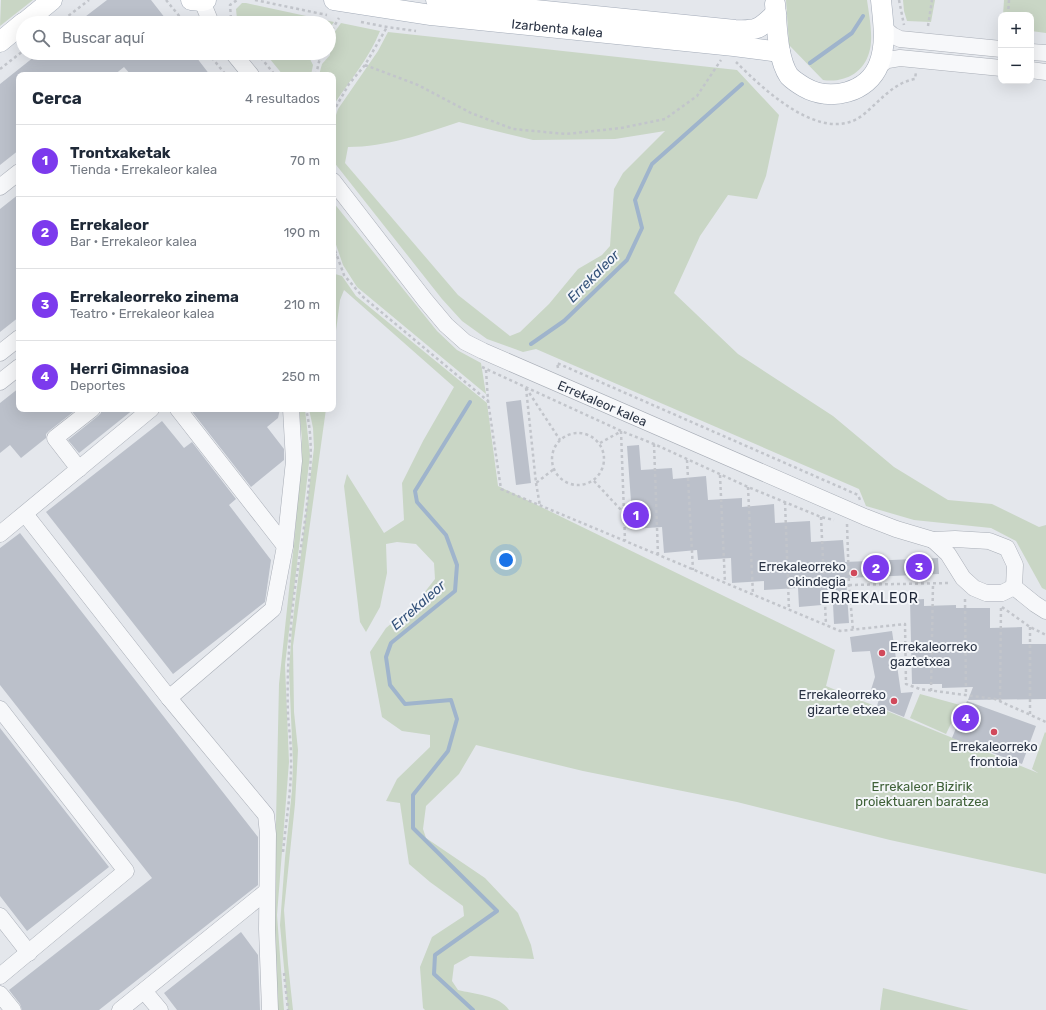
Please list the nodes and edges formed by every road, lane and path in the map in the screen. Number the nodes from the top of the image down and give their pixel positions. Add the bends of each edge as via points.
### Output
1 (52, 0) edge
2 (89, 0) edge
3 (166, 0) edge
4 (200, 0) edge
5 (237, 0) edge
6 (436, 0) edge
7 (881, 0) edge
8 (899, 0) edge
9 (932, 0) edge
10 (1009, 0) edge
11 (775, 7) edge
12 (337, 9) edge
13 (402, 12) junction
14 (1008, 12) edge
15 (32, 16) edge
16 (68, 16) edge
17 (179, 16) edge
18 (208, 16) edge
19 (231, 16) edge
20 (910, 25) dead end
21 (928, 26) dead end
22 (884, 28) junction
23 (16, 29) edge
24 (0, 42) edge
25 (998, 49) edge
26 (728, 52) junction
27 (780, 52) junction
28 (1034, 52) edge
29 (1046, 54) edge
30 (16, 56) edge
31 (214, 60) edge
32 (239, 60) edge
33 (263, 60) edge
34 (319, 60) edge
35 (916, 60) junction
36 (365, 65) junction
37 (878, 66) junction
38 (998, 68) edge
39 (0, 69) edge
40 (1034, 70) edge
41 (224, 72) edge
42 (249, 72) edge
43 (273, 72) edge
44 (317, 72) edge
45 (1046, 72) edge
46 (336, 107) edge
47 (16, 174) edge
48 (336, 185) edge
49 (0, 187) edge
50 (336, 254) edge
51 (16, 340) edge
52 (0, 353) edge
53 (16, 369) edge
54 (486, 370) dead end
55 (559, 373) dead end
56 (0, 382) edge
57 (488, 401) junction
58 (88, 412) edge
59 (147, 412) edge
60 (180, 412) edge
61 (291, 412) edge
62 (307, 412) edge
63 (621, 431) junction
64 (560, 440) junction
65 (600, 443) junction
66 (654, 444) junction
67 (687, 460) junction
68 (79, 469) junction
69 (554, 469) junction
70 (720, 475) junction
71 (594, 481) junction
72 (536, 483) junction
73 (748, 487) junction
74 (861, 501) dead end
75 (785, 502) junction
76 (540, 506) junction
77 (623, 511) junction
78 (25, 514) junction
79 (847, 524) dead end
80 (0, 534) edge
81 (933, 540) junction
82 (625, 541) junction
83 (285, 546) junction
84 (658, 555) junction
85 (693, 570) junction
86 (725, 583) junction
87 (951, 583) dead end
88 (932, 584) junction
89 (849, 585) junction
90 (1014, 587) junction
91 (753, 595) junction
92 (965, 598) dead end
93 (790, 610) junction
94 (1046, 611) edge
95 (826, 625) junction
96 (1030, 627) junction
97 (854, 630) junction
98 (1046, 635) edge
99 (931, 691) junction
100 (966, 695) junction
101 (169, 698) junction
102 (1000, 702) junction
103 (0, 709) edge
104 (1030, 715) junction
105 (1046, 722) edge
106 (283, 857) dead end
107 (267, 891) junction
108 (0, 916) edge
109 (29, 952) junction
110 (284, 968) dead end
111 (0, 976) edge
112 (144, 991) junction
113 (0, 994) edge
114 (13, 1010) edge
115 (120, 1010) edge
116 (160, 1010) edge
117 (270, 1010) edge
118 (288, 1010) edge

1 - 15 main road
2 - 16 path
3 - 17 path
4 - 18 street
5 - 19 path via 230,5
6 - 11 main road, Izarbenta kalea via 751,31 759,28
7 - 22 main road
8 - 20 path via 904,25
9 - 21 path
10 - 14 path
11 - 27 main road
12 - 13 main road, Izarbenta kalea
13 - 26 main road, Izarbenta kalea
13 - 36 path via 387,27
22 - 25 street via 900,39
22 - 37 main road via 882,54
23 - 24 main road
26 - 27 main road, Izarbenta kalea
26 - 35 path via 763,88 790,109 825,123 846,124 862,115 888,92 905,81 915,79
26 - 36 path via 698,96 665,119 621,128 566,134 513,129 471,113 418,85
27 - 37 main road via 790,76 808,89 828,95 858,88
28 - 29 street
30 - 39 path
31 - 41 path
32 - 42 street
33 - 43 path
34 - 44 path
35 - 37 street via 900,58 888,60
35 - 38 street
36 - 46 path via 349,84
40 - 45 street
47 - 49 street
48 - 81 street, Errekaleor kalea via 425,300 446,325 465,342 865,517
50 - 57 path via 344,275 362,296
51 - 52 street
53 - 56 street
54 - 57 path
55 - 74 path via 557,363 858,495
57 - 76 path via 501,489
58 - 68 street via 56,438
59 - 68 street
60 - 83 street
61 - 83 street via 294,461
62 - 106 path via 312,442 307,511 291,624 288,675 291,778
63 - 65 path
63 - 66 path
63 - 77 path
64 - 65 path via 568,435 585,433
64 - 69 path via 552,453
64 - 72 path via 526,388
65 - 71 path via 604,450 604,468
66 - 67 path
66 - 84 path
67 - 70 path
67 - 85 path
68 - 78 street
69 - 71 path via 560,478 571,485 578,486
69 - 72 path
70 - 73 path
70 - 86 path
71 - 77 path
72 - 76 path
73 - 75 path
73 - 91 path
75 - 93 path
75 - 95 path via 821,517
76 - 82 path
77 - 82 path
78 - 80 street
78 - 101 street
79 - 89 path
81 - 90 street, Errekaleor kalea via 948,554 962,578 974,588 986,593 1002,593
81 - 90 street, Errekaleor kalea via 989,541 1007,548 1015,565
82 - 84 path
83 - 101 street via 273,609
84 - 85 path
85 - 86 path
86 - 91 path
87 - 88 path
88 - 89 path
88 - 99 path
89 - 97 path
90 - 94 street
91 - 93 path
92 - 100 path
93 - 95 path
95 - 97 path via 840,631
96 - 98 path
96 - 102 path via 1001,606
96 - 104 path
97 - 99 path via 905,624 906,684
99 - 100 path
100 - 102 path
101 - 107 street via 266,815
102 - 104 path
103 - 109 street via 126,871
104 - 105 path
107 - 112 street
107 - 117 street
108 - 109 street
109 - 111 street
110 - 118 path
112 - 115 street
112 - 116 street
113 - 114 street

